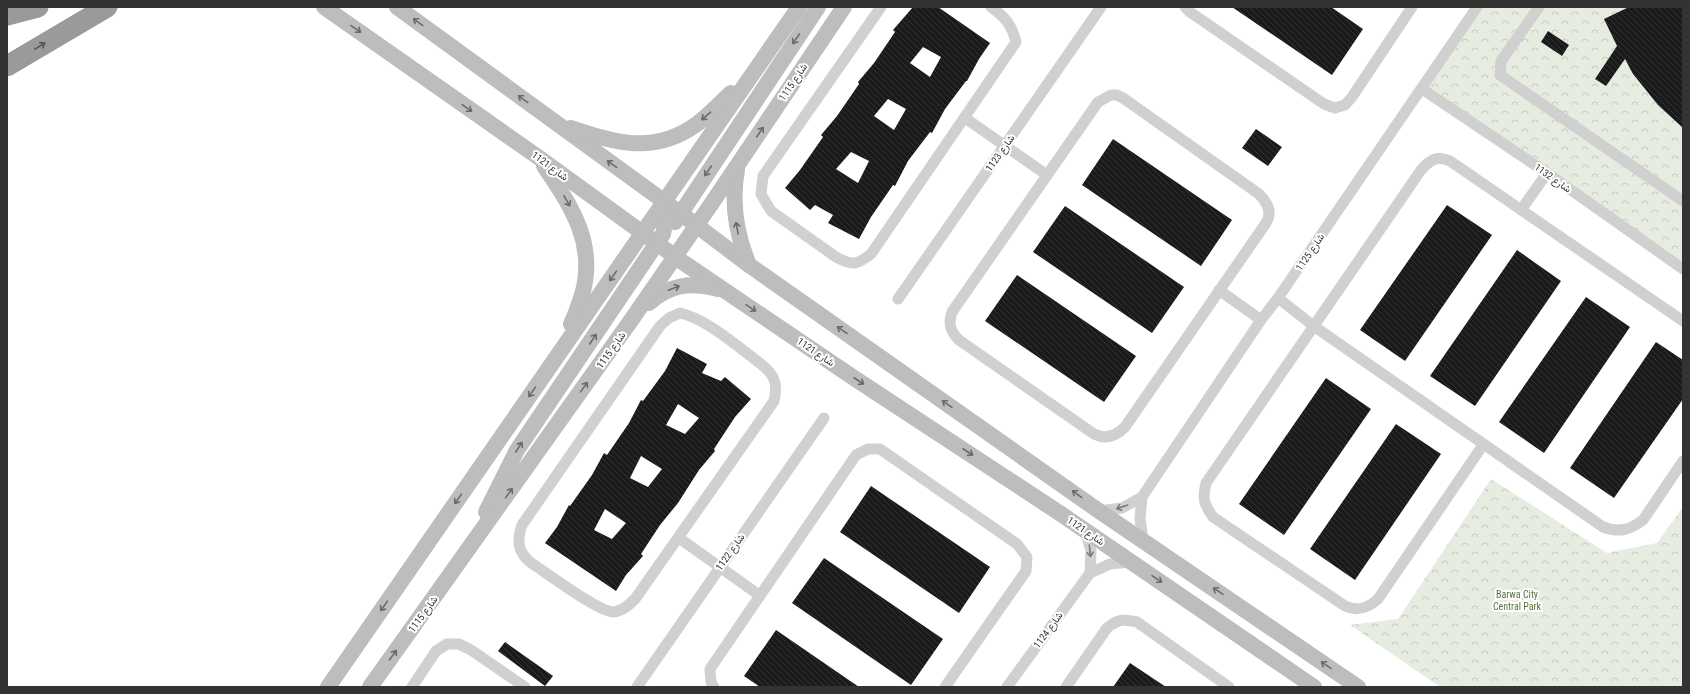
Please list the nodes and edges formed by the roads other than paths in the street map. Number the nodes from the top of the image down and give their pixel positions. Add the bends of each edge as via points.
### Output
1 (38, 7) edge
2 (107, 7) edge
3 (324, 7) edge
4 (397, 7) edge
5 (799, 7) edge
6 (818, 7) edge
7 (844, 7) edge
8 (881, 7) edge
9 (991, 7) edge
10 (1101, 7) edge
11 (1185, 7) edge
12 (1412, 7) edge
13 (1477, 7) edge
14 (1539, 7) edge
15 (7, 15) edge
16 (7, 66) edge
17 (755, 70) junction
18 (1422, 89) junction
19 (965, 118) junction
20 (554, 122) junction
21 (1005, 146) junction
22 (538, 157) junction
23 (738, 164) junction
24 (1547, 173) junction
25 (1047, 174) junction
26 (1683, 201) edge
27 (665, 202) junction
28 (1521, 210) junction
29 (680, 213) junction
30 (697, 226) junction
31 (643, 233) junction
32 (657, 244) junction
33 (675, 257) junction
34 (749, 265) junction
35 (1683, 269) edge
36 (1219, 290) junction
37 (725, 291) junction
38 (898, 298) dead end
39 (1278, 298) junction
40 (632, 319) junction
41 (1261, 320) junction
42 (1683, 321) edge
43 (1315, 327) junction
44 (562, 348) junction
45 (824, 418) dead end
46 (1483, 444) junction
47 (1683, 461) edge
48 (1142, 497) junction
49 (1099, 511) junction
50 (1085, 530) junction
51 (679, 538) junction
52 (1143, 541) junction
53 (464, 556) junction
54 (1131, 562) junction
55 (719, 567) junction
56 (1090, 573) junction
57 (759, 595) junction
58 (328, 687) edge
59 (370, 687) edge
60 (412, 687) edge
61 (525, 687) edge
62 (637, 687) edge
63 (714, 687) edge
64 (945, 687) edge
65 (1006, 687) edge
66 (1066, 687) edge
67 (1229, 687) edge
68 (1314, 687) edge
69 (1358, 687) edge

1 - 15 highway
16 -> 2 highway
3 -> 22 street, شارع 1121
20 -> 4 street
5 - 17 street
6 -> 29 street
23 -> 7 street, شارع 1115
8 - 19 street via 763,176 761,194 771,211 844,262 854,264 864,260 871,254
9 - 19 street via 1004,16 1013,30 1016,42
10 - 21 street, شارع 1123
11 - 12 street via 1317,99 1335,108 1348,102
13 - 18 street, شارع 1125
14 - 26 street via 1501,61 1500,74
17 -> 20 street via 697,124 657,143 641,144 606,139
17 - 27 street
18 - 24 street, شارع 1132
18 - 39 street, شارع 1125
19 - 21 street
27 -> 20 street
21 - 25 street
21 - 38 street, شارع 1123
22 - 31 street, شارع 1121
22 -> 44 street via 574,213 585,245 586,266 582,297
23 - 30 street, شارع 1115
34 -> 23 street via 734,214
24 - 28 street
24 - 35 street, شارع 1132
25 - 36 street via 1098,102 1110,95 1123,98 1259,194 1267,203 1269,219
25 - 36 street via 952,312 950,327 959,340 1094,434 1107,437 1116,435 1125,427
27 - 29 street
27 - 31 street
27 - 32 street via 666,223
28 - 42 street
28 - 43 street via 1450,161 1434,158 1421,170
29 - 30 street
29 - 33 street via 672,234
30 - 33 street, شارع 1115
30 - 34 street
31 - 32 street, شارع 1121
31 -> 44 street
32 - 33 street, شارع 1121
53 -> 32 street via 517,450
33 - 37 street, شارع 1121
33 - 40 street, شارع 1115
49 -> 34 street
36 - 41 street
40 -> 37 street via 664,292 680,285 706,286
37 -> 50 street, شارع 1121
39 - 41 street, شارع 1125
39 - 43 street
53 -> 40 street, شارع 1115
41 - 48 street, شارع 1125
43 - 46 street
43 - 46 street via 1206,483 1203,494 1205,505 1213,517 1345,606 1353,610 1360,609 1370,606 1378,599
44 -> 58 street
45 - 55 street, شارع 1122
46 - 47 street via 1603,527 1614,531 1634,527 1643,520
48 -> 49 street, شارع 1125 via 1122,508
48 - 52 street, شارع 1125 via 1140,518
49 - 52 street
50 - 54 street, شارع 1121
50 -> 56 street via 1090,551
51 - 51 street via 635,599 627,607 614,612 600,608 530,562 518,546 522,525 660,326 680,313 691,315 703,322 761,364 774,378 777,390 774,401
51 - 55 street
69 -> 52 street
59 -> 53 street, شارع 1115
54 - 56 street, شارع 1124 via 1110,564
54 -> 68 street, شارع 1121
55 - 57 street
55 - 62 street, شارع 1122
56 - 65 street, شارع 1124
57 - 63 street via 710,669
57 - 64 street via 856,455 868,449 880,449 1017,544 1027,557 1026,571
60 - 61 street via 436,651 447,644 459,644 471,650
66 - 67 street via 1107,628 1115,621 1126,620 1137,622

